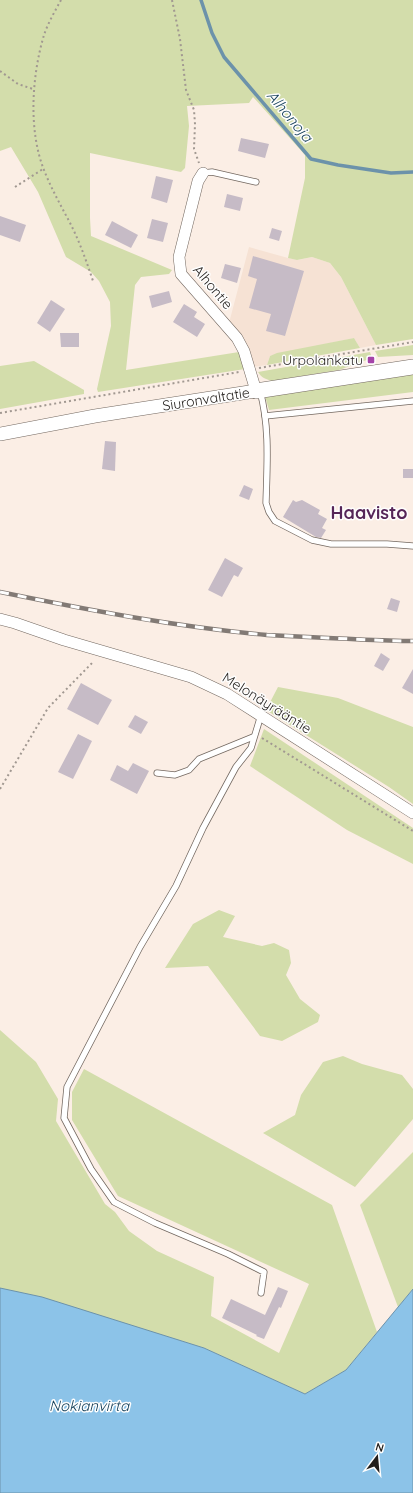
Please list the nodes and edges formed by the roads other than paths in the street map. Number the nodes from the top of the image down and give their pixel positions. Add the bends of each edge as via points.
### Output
1 (203, 173) joint
2 (256, 182) dead end
3 (413, 367) edge
4 (258, 391) junction
5 (413, 401) edge
6 (265, 416) junction
7 (0, 434) edge
8 (413, 546) edge
9 (0, 619) edge
10 (261, 715) junction
11 (254, 735) junction
12 (157, 773) dead end
13 (413, 813) edge
14 (261, 1293) dead end

1 - 2 lane via 212,172
1 - 4 street, Alhontie via 198,181 179,257 181,274 237,338
3 - 4 main road, Siuronvaltatie
4 - 6 lane
4 - 7 street, Siuronvaltatie via 95,416
5 - 6 lane
6 - 8 lane via 266,503 275,521 312,540 331,544
9 - 10 street, Melonäyrääntie via 190,677 227,694
10 - 11 lane
10 - 13 street, Melonäyrääntie
11 - 12 lane via 199,759 190,770 175,775
11 - 14 lane via 251,748 236,767 203,828 176,886 140,947 66,1087 64,1118 91,1170 114,1202 264,1272

